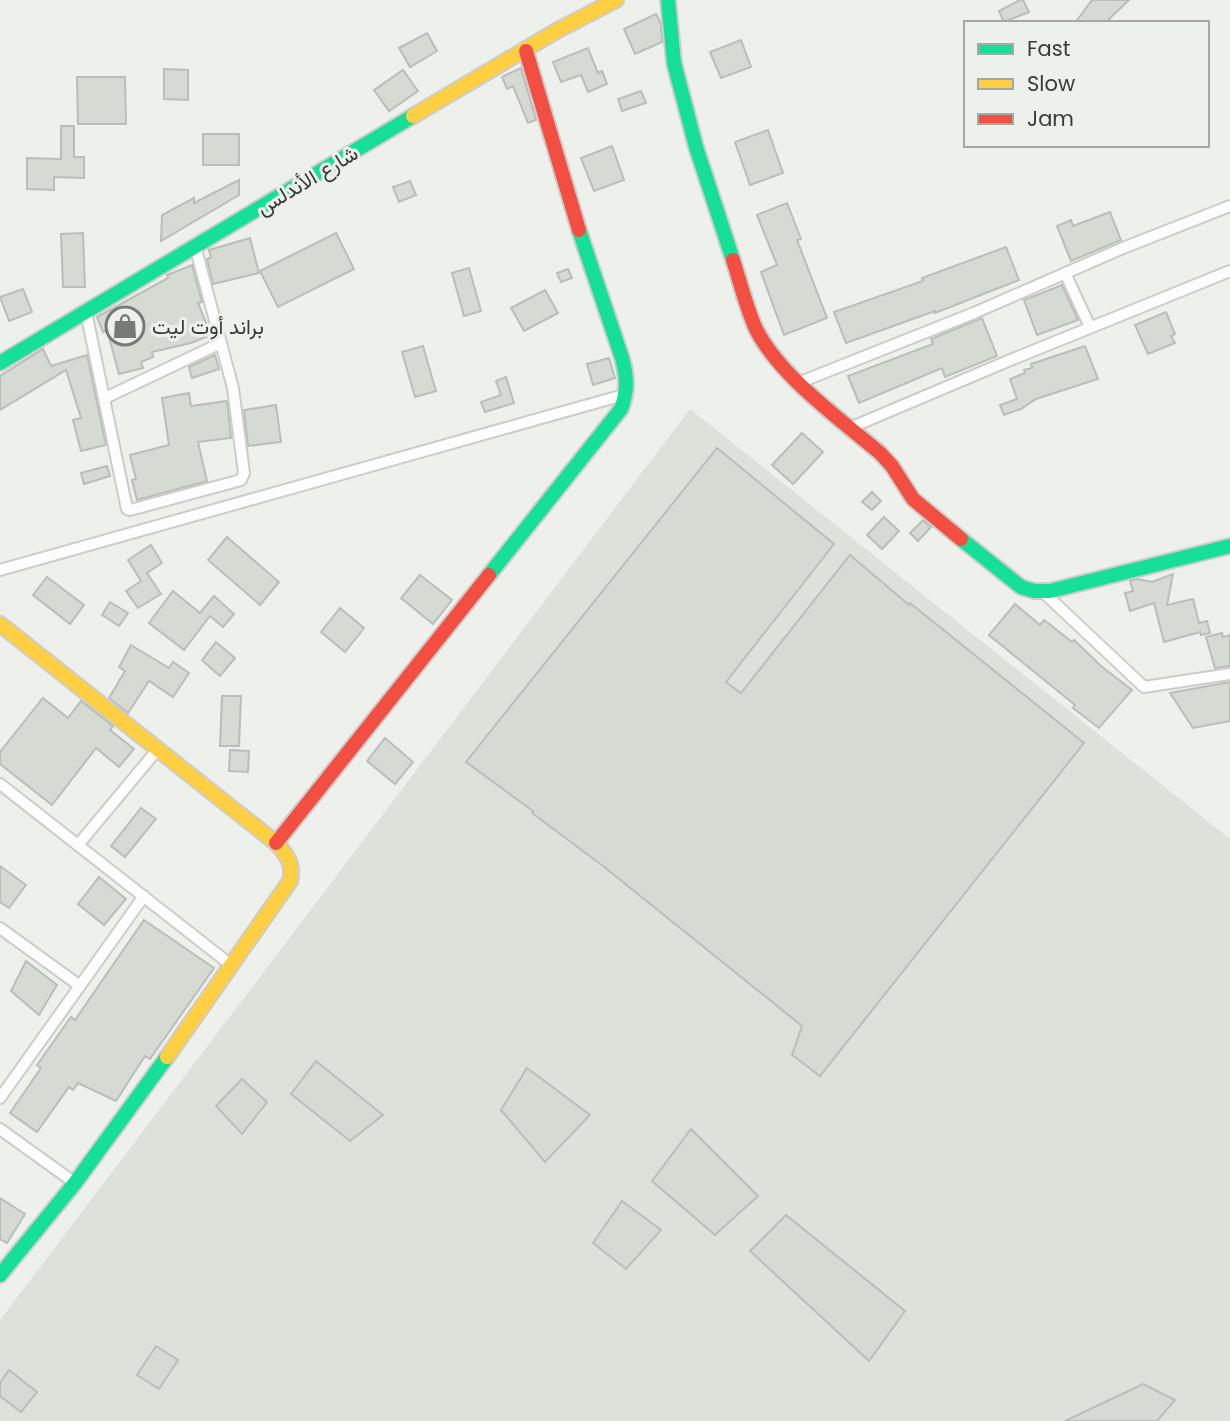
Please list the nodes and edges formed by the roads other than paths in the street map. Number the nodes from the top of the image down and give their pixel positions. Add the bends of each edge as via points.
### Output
1 (616, 0) edge
2 (668, 0) edge
3 (526, 51) junction
4 (1230, 206) edge
5 (195, 246) junction
6 (1230, 271) edge
7 (1065, 273) junction
8 (86, 312) junction
9 (1090, 327) junction
10 (221, 343) junction
11 (0, 363) edge
12 (798, 383) junction
13 (627, 394) junction
14 (105, 398) junction
15 (852, 427) junction
16 (1230, 546) edge
17 (0, 570) edge
18 (1042, 591) junction
19 (0, 624) edge
20 (1230, 674) edge
21 (158, 748) junction
22 (0, 784) edge
23 (276, 843) junction
24 (78, 845) junction
25 (144, 896) junction
26 (0, 928) edge
27 (231, 965) junction
28 (80, 986) junction
29 (0, 1098) edge
30 (0, 1129) edge
31 (75, 1183) junction
32 (2, 1268) edge

1 - 3 street, شارع الأندلس
2 - 12 street via 674,63 696,146 755,326
3 - 5 street, شارع الأندلس
3 - 13 street via 622,358
4 - 7 street
5 - 8 street, شارع الأندلس
5 - 10 street
6 - 9 street
7 - 9 street
7 - 12 street
8 - 11 street, شارع الأندلس
8 - 14 street
9 - 15 street
10 - 14 street
10 - 14 street via 233,388 244,473 241,480 128,510
12 - 15 street
13 - 17 street
13 - 23 street via 621,410
15 - 18 street via 892,466 913,499 1021,587
16 - 18 street
18 - 20 street via 1144,687
19 - 21 street
21 - 23 street
21 - 24 street
22 - 24 street
23 - 27 street via 292,864 290,881
24 - 25 street
25 - 27 street
25 - 28 street
26 - 28 street
27 - 31 street
28 - 29 street
30 - 31 street
31 - 32 street

